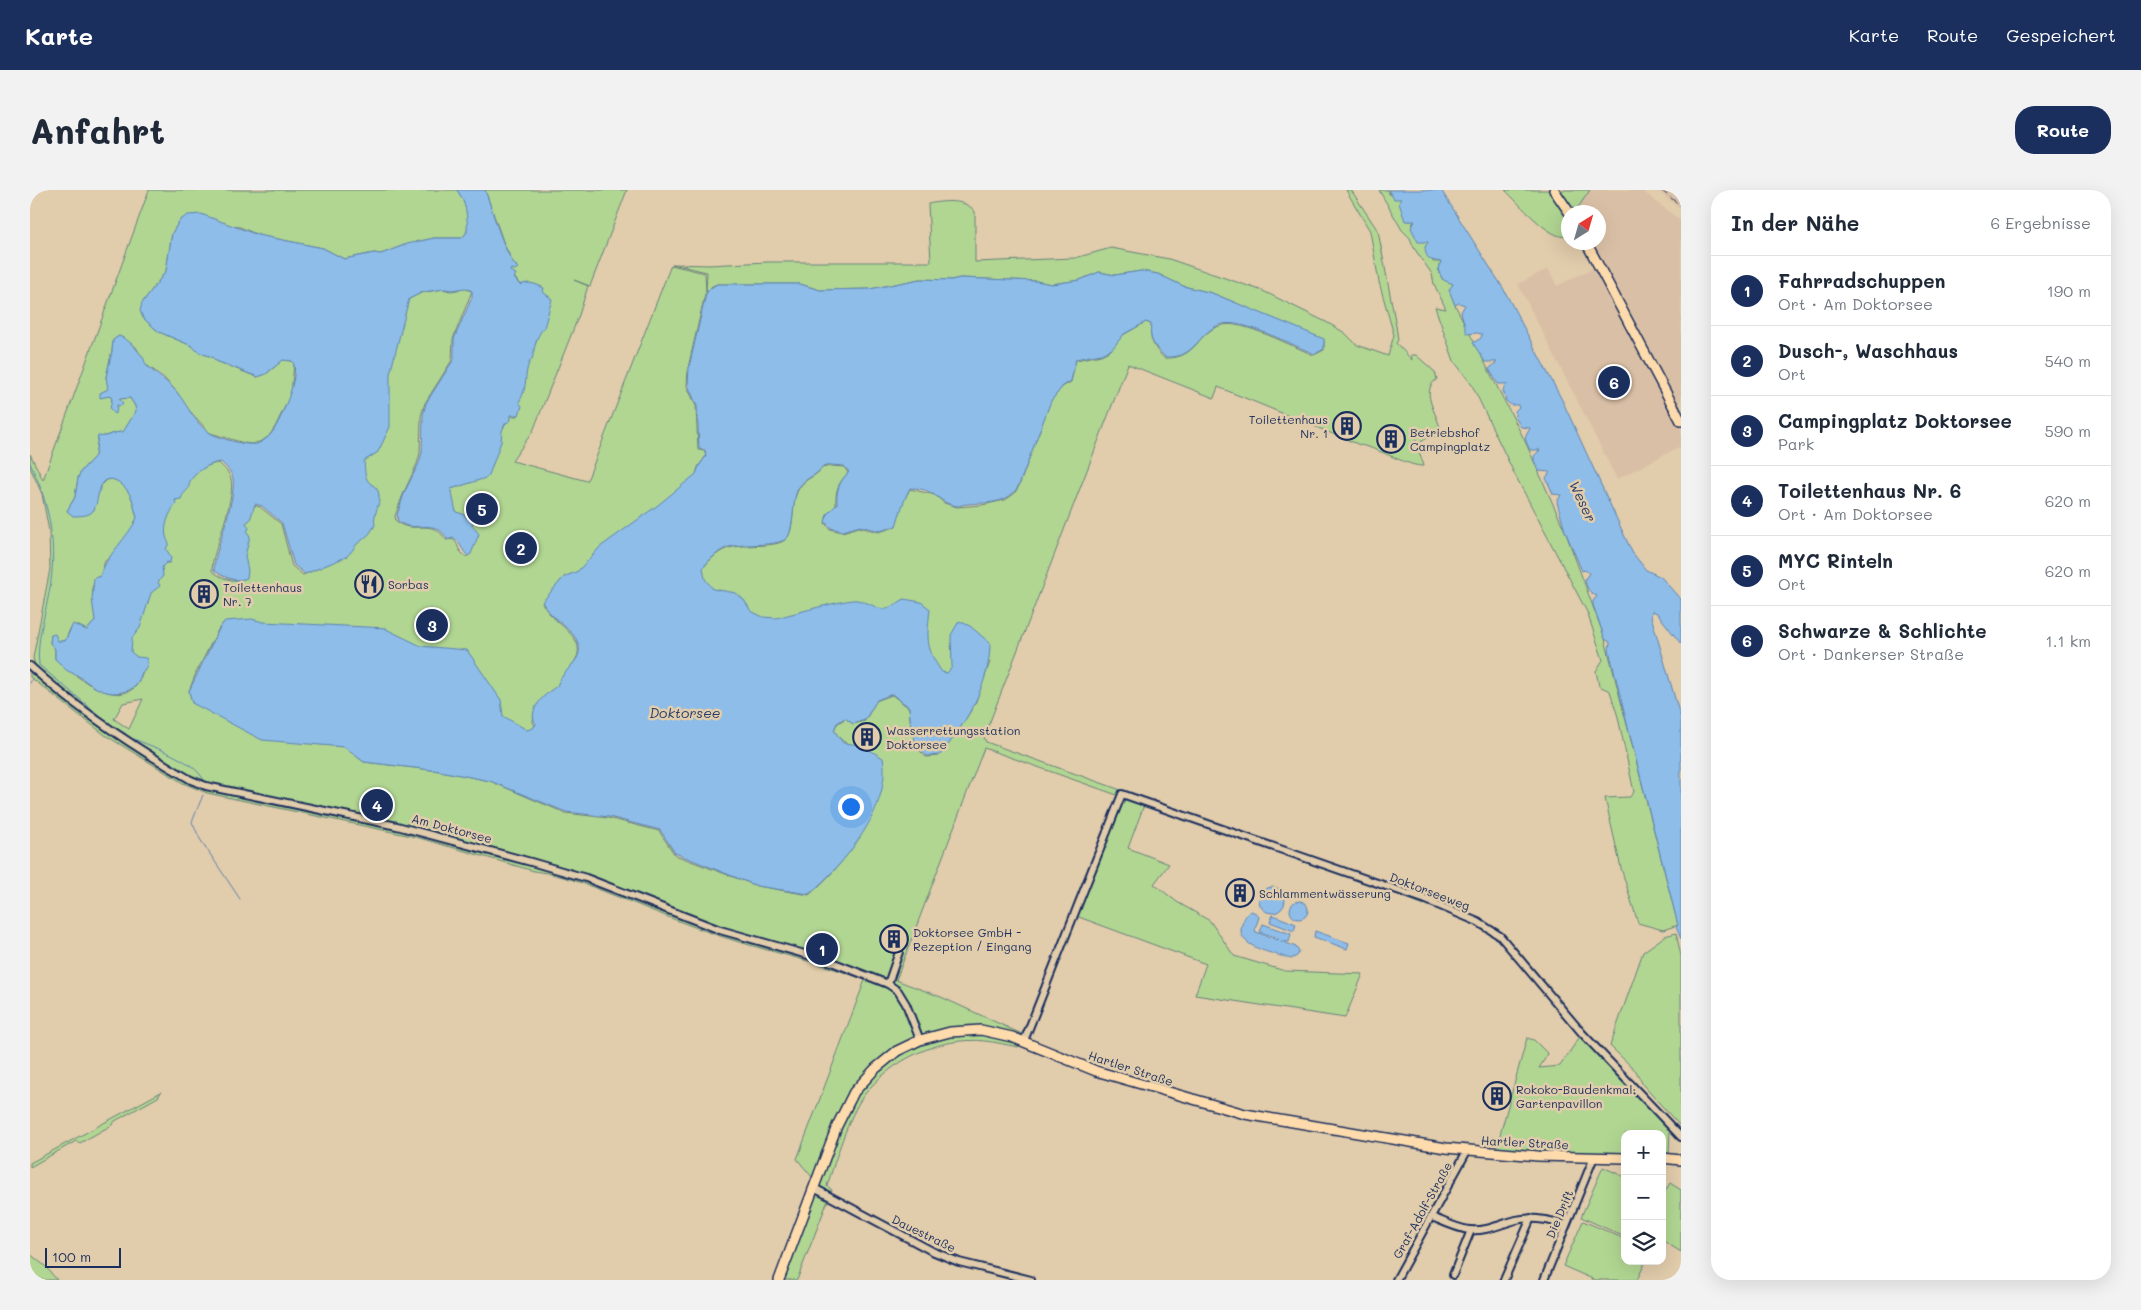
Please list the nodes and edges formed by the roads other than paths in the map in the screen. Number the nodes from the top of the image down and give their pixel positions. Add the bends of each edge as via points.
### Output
1 (1554, 190) edge
2 (1564, 205) edge
3 (1590, 250) edge
4 (1681, 420) edge
5 (30, 666) edge
6 (899, 952) dead end
7 (888, 984) junction
8 (920, 1040) junction
9 (1024, 1042) junction
10 (1681, 1137) edge
11 (1467, 1150) junction
12 (1594, 1157) junction
13 (1621, 1158) edge
14 (1666, 1158) edge
15 (1681, 1160) edge
16 (814, 1188) junction
17 (1432, 1217) junction
18 (1531, 1218) junction
19 (1566, 1225) junction
20 (1471, 1230) junction
21 (1453, 1275) dead end
22 (779, 1280) edge
23 (1031, 1280) edge
24 (1396, 1280) edge
25 (1504, 1280) edge
26 (1544, 1280) edge

1 - 2 main road
3 - 4 main road
5 - 7 street, Am Doktorsee via 107,728 189,779 206,786 397,826 531,862 586,878 695,921 829,961
6 - 7 street
7 - 8 street, Am Doktorsee via 902,997
8 - 9 main road, Hartler Straße via 965,1030 994,1032
8 - 16 main road, Hartler Straße via 884,1060 858,1086 846,1105
9 - 10 street, Doktorseeweg via 1122,794 1426,900 1478,922 1500,936 1582,1033
9 - 11 main road, Hartler Straße via 1096,1070 1228,1110
11 - 12 main road, Hartler Straße
11 - 17 street, Graf-Adolf-Straße
12 - 13 main road, Hartler Straße
12 - 19 street, Die Drift
14 - 15 main road
16 - 22 main road, Hartler Straße
16 - 23 street, Dauestraße via 932,1252
17 - 20 street
17 - 24 street, Graf-Adolf-Straße
18 - 19 street
18 - 20 street
18 - 25 street
19 - 26 street, Die Drift
20 - 21 street

